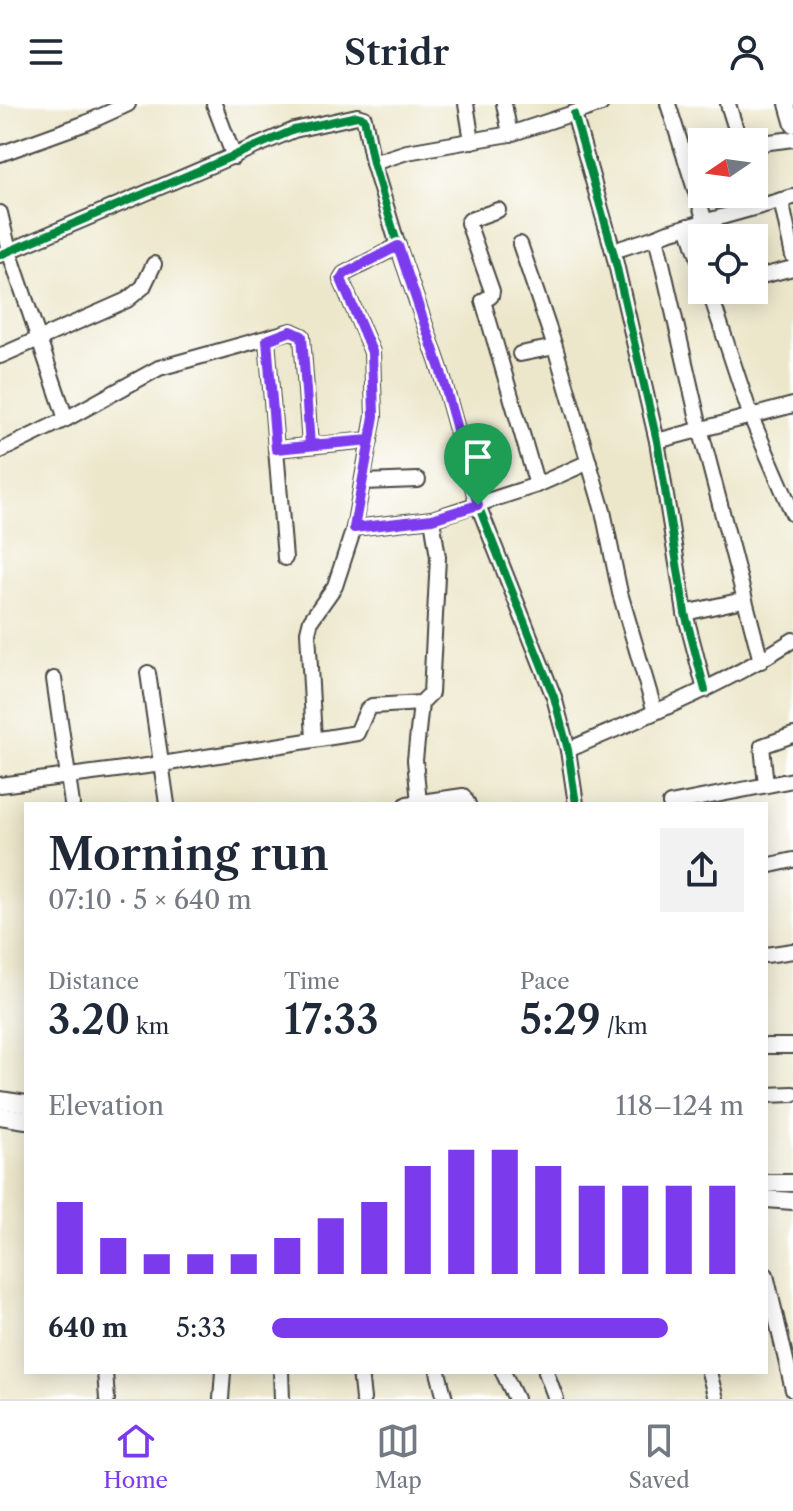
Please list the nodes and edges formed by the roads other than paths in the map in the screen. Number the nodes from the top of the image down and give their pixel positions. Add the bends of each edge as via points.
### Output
1 (128, 104) edge
2 (214, 104) edge
3 (466, 104) edge
4 (504, 104) edge
5 (601, 104) edge
6 (668, 104) edge
7 (728, 104) edge
8 (787, 104) edge
9 (574, 114) junction
10 (793, 125) edge
11 (739, 128) edge
12 (510, 134) junction
13 (793, 139) edge
14 (472, 141) junction
15 (768, 141) edge
16 (0, 154) edge
17 (234, 157) junction
18 (373, 163) junction
19 (787, 198) edge
20 (753, 208) edge
21 (498, 210) dead end
22 (0, 213) edge
23 (705, 221) junction
24 (695, 224) edge
25 (688, 226) edge
26 (656, 237) junction
27 (520, 244) dead end
28 (398, 246) junction
29 (613, 251) junction
30 (4, 253) edge
31 (793, 256) edge
32 (154, 264) dead end
33 (793, 268) edge
34 (768, 274) edge
35 (714, 304) edge
36 (40, 339) junction
37 (267, 340) junction
38 (555, 347) junction
39 (520, 354) dead end
40 (0, 356) edge
41 (793, 405) edge
42 (751, 417) junction
43 (66, 419) junction
44 (700, 428) junction
45 (370, 440) junction
46 (657, 441) junction
47 (310, 445) junction
48 (276, 449) junction
49 (0, 451) edge
50 (589, 462) junction
51 (418, 480) dead end
52 (363, 482) junction
53 (537, 485) junction
54 (478, 505) junction
55 (793, 514) edge
56 (432, 519) junction
57 (354, 528) junction
58 (285, 558) dead end
59 (743, 600) junction
60 (685, 613) junction
61 (793, 640) edge
62 (761, 661) junction
63 (148, 673) dead end
64 (54, 679) dead end
65 (705, 690) junction
66 (421, 703) junction
67 (655, 712) junction
68 (793, 735) edge
69 (314, 739) junction
70 (568, 750) junction
71 (162, 764) junction
72 (69, 775) junction
73 (793, 780) edge
74 (0, 785) edge
75 (766, 785) junction
76 (72, 802) edge
77 (167, 802) edge
78 (413, 802) edge
79 (420, 802) edge
80 (467, 802) edge
81 (576, 802) edge
82 (680, 802) edge
83 (793, 860) edge
84 (768, 866) edge
85 (793, 951) edge
86 (768, 955) edge
87 (768, 1046) edge
88 (793, 1046) edge
89 (793, 1094) edge
90 (768, 1095) edge
91 (0, 1100) edge
92 (24, 1104) edge
93 (0, 1116) edge
94 (24, 1120) edge
95 (768, 1183) edge
96 (793, 1183) edge
97 (768, 1199) edge
98 (793, 1201) edge
99 (768, 1284) edge
100 (105, 1374) edge
101 (223, 1374) edge
102 (281, 1374) edge
103 (360, 1374) edge
104 (439, 1374) edge
105 (504, 1374) edge
106 (547, 1374) edge
107 (710, 1374) edge
108 (793, 1390) edge
109 (107, 1399) edge
110 (221, 1399) edge
111 (282, 1399) edge
112 (363, 1399) edge
113 (445, 1399) edge
114 (516, 1399) edge
115 (556, 1399) edge
116 (716, 1399) edge

1 - 16 street
2 - 17 street
3 - 14 street
4 - 12 street
5 - 9 street
6 - 23 street
7 - 11 street
8 - 10 street
9 - 12 street
9 - 29 street
12 - 14 street
13 - 15 street
14 - 18 street
17 - 18 street via 294,130 357,116 364,118
17 - 30 street
18 - 28 street
19 - 31 street
20 - 23 street
21 - 53 street via 468,223 492,291 483,301
22 - 30 street
23 - 24 street
25 - 26 street
26 - 29 street
26 - 44 street
27 - 38 street
28 - 45 street via 341,279 372,352
28 - 54 street
29 - 46 street
30 - 36 street
32 - 36 street via 143,287 127,300
33 - 34 street
35 - 42 street
36 - 40 street
36 - 43 street
37 - 43 street via 159,368
37 - 47 street via 291,331 302,336
37 - 48 street
38 - 39 street
38 - 50 street
41 - 42 street
42 - 44 street
42 - 55 street
43 - 49 street
44 - 46 street
44 - 59 street
45 - 47 street
45 - 52 street
46 - 60 street
47 - 48 street
48 - 58 street
50 - 53 street
50 - 67 street
51 - 52 street
52 - 57 street
53 - 54 street
54 - 56 street
54 - 70 street via 554,697
56 - 57 street
56 - 66 street via 438,557 431,693
57 - 69 street via 335,586 308,632
59 - 60 street
59 - 62 street
60 - 65 street
61 - 62 street
62 - 65 street
63 - 71 street
64 - 72 street
65 - 67 street
66 - 69 street via 372,706 357,733
66 - 78 street
67 - 70 street
68 - 75 street via 762,746
69 - 71 street
70 - 81 street
71 - 72 street
71 - 77 street
72 - 74 street
72 - 76 street
73 - 75 street
75 - 82 street
79 - 80 street via 463,796
83 - 84 street
85 - 86 street
87 - 88 street
89 - 90 street
91 - 92 main road
93 - 94 main road
95 - 96 main road
97 - 98 main road
99 - 108 street
100 - 109 street
101 - 110 street
102 - 111 street
103 - 112 street
104 - 113 street
105 - 114 street
106 - 115 street
107 - 116 street

